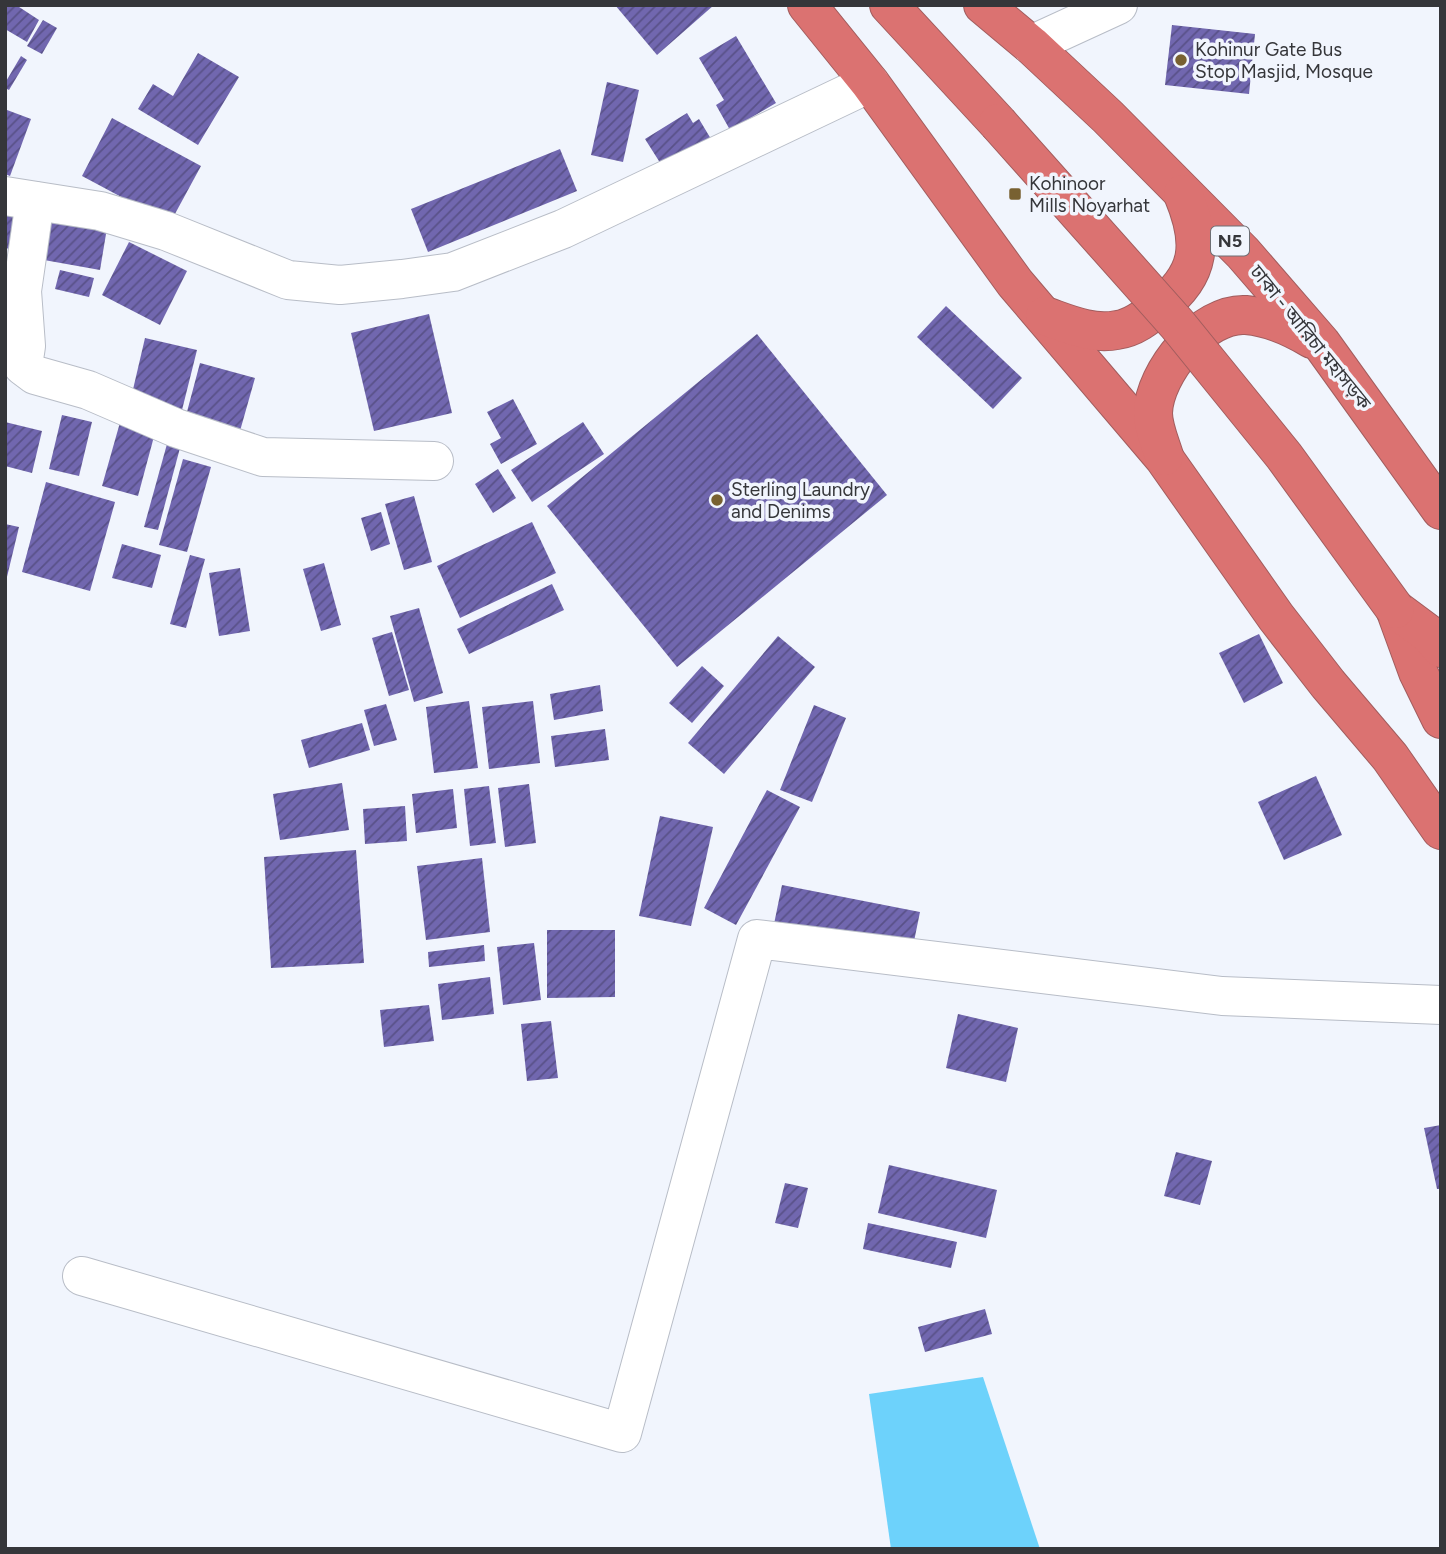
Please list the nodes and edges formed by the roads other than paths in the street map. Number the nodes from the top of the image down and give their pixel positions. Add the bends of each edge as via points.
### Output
1 (807, 5) edge
2 (889, 5) edge
3 (983, 5) edge
4 (1118, 5) edge
5 (1031, 46) junction
6 (870, 83) junction
7 (1182, 192) junction
8 (20, 198) edge
9 (1045, 316) junction
10 (1321, 344) junction
11 (1164, 458) junction
12 (434, 461) dead end
13 (1441, 510) edge
14 (1395, 609) junction
15 (1441, 648) edge
16 (1441, 719) edge
17 (1441, 830) edge
18 (1441, 1005) edge
19 (82, 1276) dead end

1 - 6 highway
2 - 14 highway, bridge via 1177,324 1284,456
3 - 5 highway, ঢাকা - আরিচা মহাসড়ক / N5
4 - 5 street
5 - 7 highway, ঢাকা - আরিচা মহাসড়ক / N5
6 - 8 street via 564,229 453,272 340,285 288,279 166,231 100,211
6 - 9 highway
7 - 9 highway via 1194,220 1197,248 1191,274 1166,302 1142,321 1118,330 1085,330
7 - 10 highway, ঢাকা - আরিচা মহাসড়ক / N5 via 1243,253
8 - 12 street via 23,366 35,375 88,390 176,428 263,457
9 - 11 highway
10 - 11 highway via 1288,325 1246,315 1221,319 1169,365 1157,388 1153,415
10 - 13 highway, ঢাকা - আরিচা মহাসড়ক / N5
11 - 17 highway via 1276,617 1391,757
14 - 15 highway
14 - 16 highway
18 - 19 street via 1222,996 757,939 621,1433

